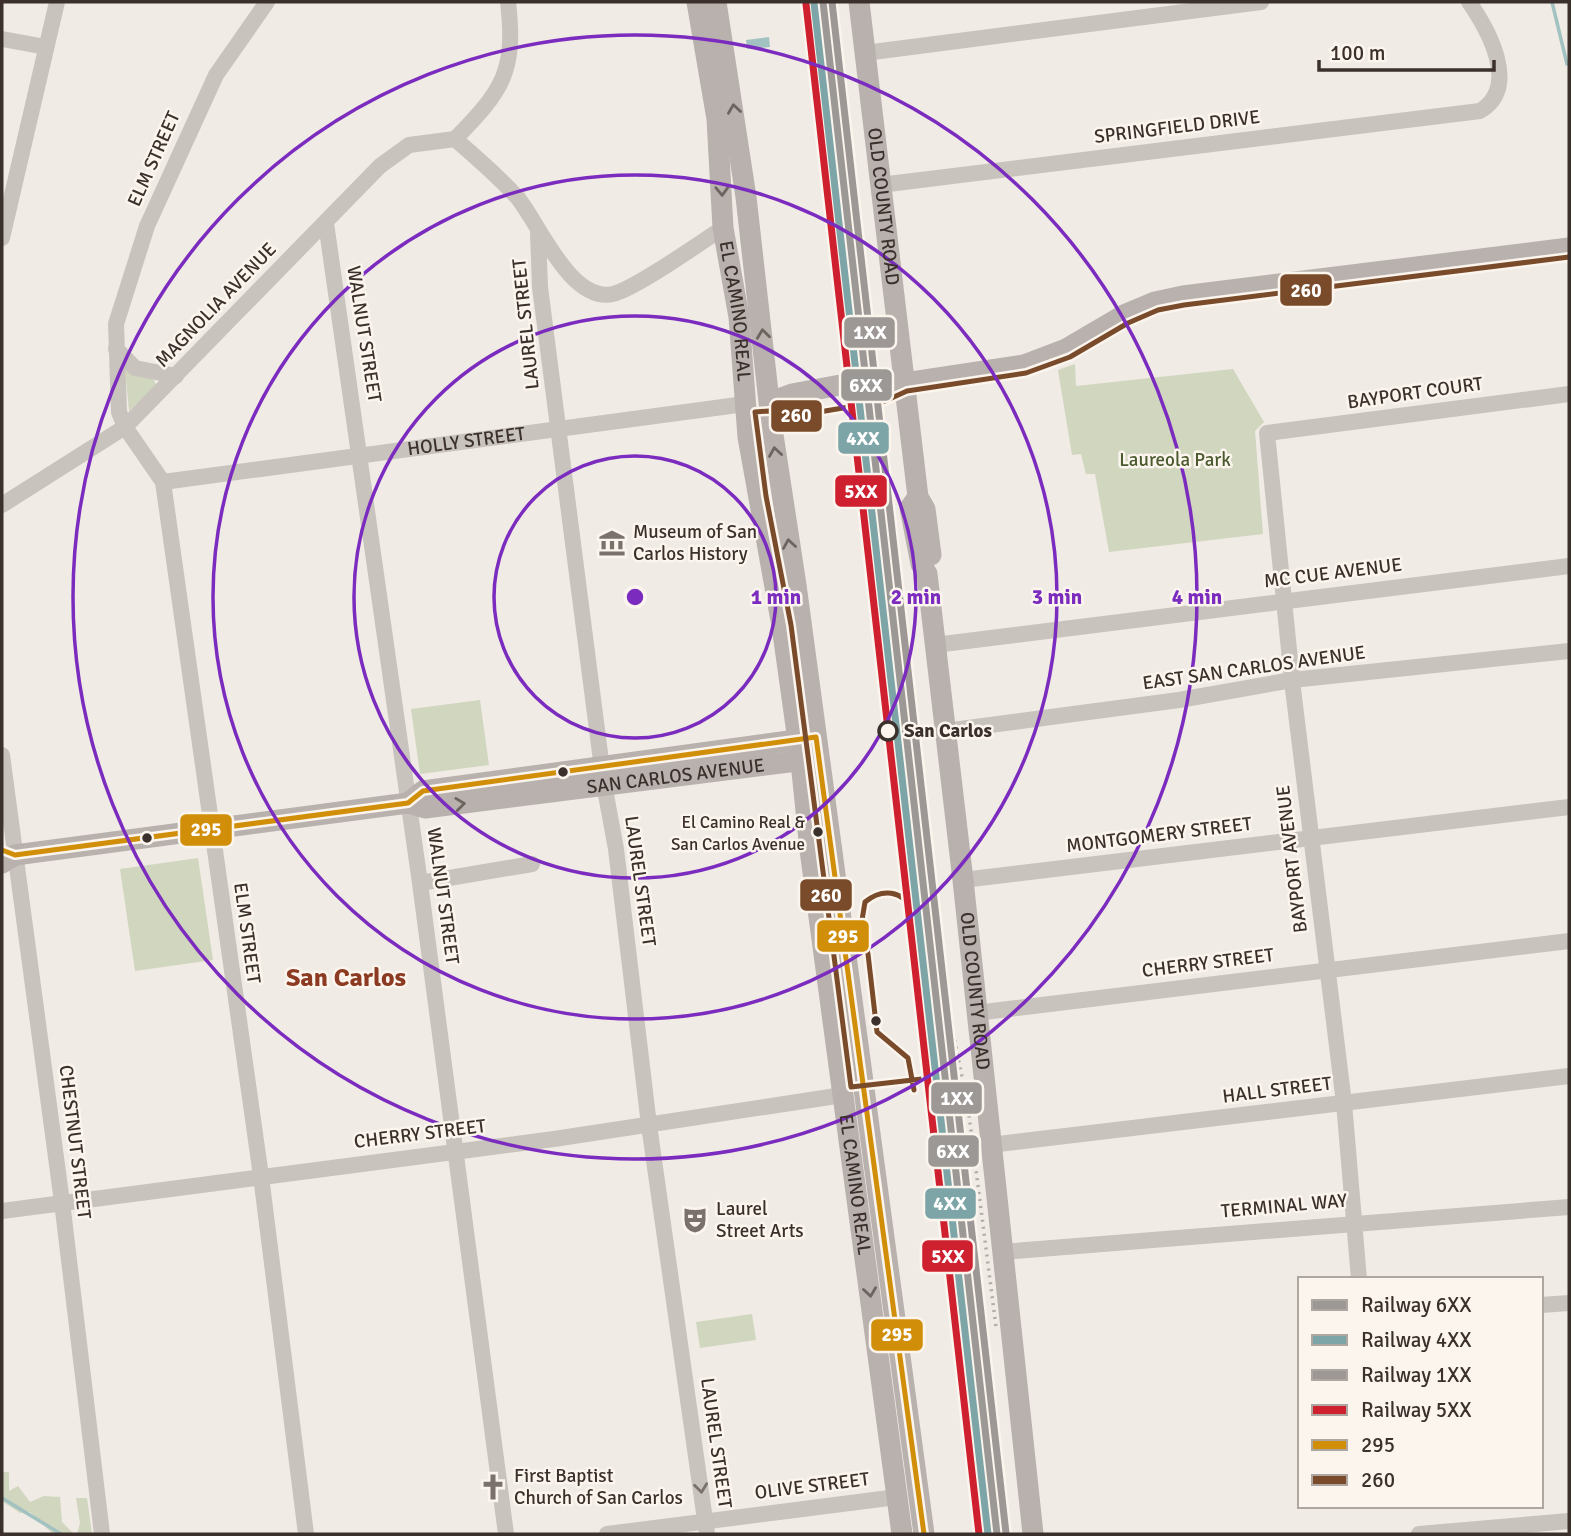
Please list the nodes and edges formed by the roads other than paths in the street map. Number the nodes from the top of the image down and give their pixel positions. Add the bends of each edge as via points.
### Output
1 (57, 2) edge
2 (267, 2) edge
3 (508, 2) edge
4 (697, 2) edge
5 (716, 2) edge
6 (859, 2) edge
7 (1261, 2) edge
8 (1469, 2) edge
9 (2, 38) edge
10 (46, 47) junction
11 (865, 53) junction
12 (455, 139) junction
13 (880, 185) junction
14 (326, 223) junction
15 (723, 228) junction
16 (538, 233) junction
17 (2, 238) edge
18 (1569, 248) edge
19 (116, 349) junction
20 (177, 376) junction
21 (905, 383) junction
22 (1569, 394) edge
23 (770, 402) junction
24 (745, 404) junction
25 (125, 427) junction
26 (559, 429) junction
27 (1267, 433) joint
28 (361, 455) junction
29 (163, 482) junction
30 (2, 505) edge
31 (1569, 566) edge
32 (1284, 600) junction
33 (935, 645) junction
34 (1569, 651) edge
35 (1292, 680) junction
36 (945, 731) junction
37 (807, 738) junction
38 (2, 755) edge
39 (810, 760) junction
40 (603, 776) junction
41 (408, 803) junction
42 (1569, 807) edge
43 (211, 828) junction
44 (1311, 838) junction
45 (6, 856) edge
46 (532, 864) dead end
47 (963, 880) junction
48 (420, 883) junction
49 (1569, 941) edge
50 (1327, 970) junction
51 (976, 1013) junction
52 (1569, 1076) edge
53 (844, 1095) junction
54 (865, 1096) junction
55 (1344, 1103) junction
56 (649, 1125) junction
57 (990, 1145) junction
58 (454, 1150) junction
59 (261, 1177) junction
60 (62, 1202) junction
61 (1569, 1206) edge
62 (2, 1211) edge
63 (1355, 1222) junction
64 (1002, 1252) junction
65 (1359, 1277) edge
66 (1569, 1303) edge
67 (1543, 1306) edge
68 (897, 1497) junction
69 (1569, 1521) edge
70 (706, 1528) edge
71 (102, 1534) edge
72 (306, 1534) edge
73 (506, 1534) edge
74 (607, 1534) edge
75 (902, 1534) edge
76 (915, 1534) edge
77 (924, 1534) edge
78 (1032, 1534) edge
79 (1419, 1534) edge

1 - 10 street
2 - 19 street, ELM STREET via 216,75 147,226 116,324
3 - 12 street via 512,35 507,74 488,105
4 -> 15 main road, EL CAMINO REAL via 718,132
23 -> 5 main road, EL CAMINO REAL via 746,197
6 - 11 main road, OLD COUNTY ROAD
7 - 11 street
8 - 13 street, SPRINGFIELD DRIVE via 1483,23 1501,75 1497,96 1480,111
9 - 10 street
10 - 17 street
11 - 13 main road, OLD COUNTY ROAD
12 - 14 street, MAGNOLIA AVENUE via 409,145 380,166
12 - 16 street via 502,180 530,213
13 - 21 main road, OLD COUNTY ROAD
14 - 20 street, MAGNOLIA AVENUE
14 - 28 street, WALNUT STREET
15 - 16 street via 625,289 602,295 578,283
15 - 24 main road, EL CAMINO REAL via 738,317
16 - 26 street, LAUREL STREET via 540,286
18 - 21 main road, HOLLY STREET via 1183,296 1124,315 1032,363
19 - 20 street via 135,368
19 - 25 street, ELM STREET via 119,412
20 - 25 street, MAGNOLIA AVENUE
21 - 23 main road, HOLLY STREET via 851,383
21 - 33 main road, OLD COUNTY ROAD via 918,497 925,509 931,544 927,573
22 - 27 street, BAYPORT COURT
23 - 24 main road, HOLLY STREET
37 -> 23 main road, EL CAMINO REAL
24 - 26 street, HOLLY STREET
24 - 37 main road, EL CAMINO REAL via 757,497
25 - 29 street, ELM STREET
25 - 30 street, MAGNOLIA AVENUE
26 - 28 street, HOLLY STREET
26 - 40 street, LAUREL STREET
27 - 32 street, BAYPORT AVENUE
28 - 29 street, HOLLY STREET
28 - 41 street, WALNUT STREET
29 - 43 street, ELM STREET
31 - 32 street, MC CUE AVENUE
32 - 33 street, MC CUE AVENUE
32 - 35 street, BAYPORT AVENUE
33 - 36 main road, OLD COUNTY ROAD
34 - 35 street, EAST SAN CARLOS AVENUE
35 - 36 street, EAST SAN CARLOS AVENUE via 1167,702
35 - 44 street, BAYPORT AVENUE
36 - 47 main road, OLD COUNTY ROAD
37 - 39 main road, EL CAMINO REAL
37 - 40 main road, SAN CARLOS AVENUE
38 - 45 street, CHESTNUT STREET
39 - 40 main road, SAN CARLOS AVENUE
39 - 53 main road, EL CAMINO REAL via 810,850
39 - 54 main road, EL CAMINO REAL
40 - 41 main road, SAN CARLOS AVENUE via 425,808
40 - 56 street, LAUREL STREET
41 - 43 main road, SAN CARLOS AVENUE
41 - 48 street, WALNUT STREET
42 - 44 street, MONTGOMERY STREET
43 - 45 main road, SAN CARLOS AVENUE
43 - 59 street, ELM STREET
44 - 47 street, MONTGOMERY STREET
44 - 50 street, BAYPORT AVENUE
45 - 60 street, CHESTNUT STREET
46 - 48 street
47 - 51 main road, OLD COUNTY ROAD
48 - 58 street, WALNUT STREET
49 - 50 street, CHERRY STREET
50 - 51 street, CHERRY STREET
50 - 55 street, BAYPORT AVENUE
51 - 57 main road, OLD COUNTY ROAD
52 - 55 street, HALL STREET
53 - 54 main road
53 - 56 street, CHERRY STREET
53 -> 68 main road, EL CAMINO REAL
54 - 77 main road, EL CAMINO REAL
55 - 57 street, HALL STREET
55 - 63 street, BAYPORT AVENUE
56 - 58 street, CHERRY STREET
56 -> 70 street, LAUREL STREET
57 - 64 main road, OLD COUNTY ROAD
58 - 59 street, CHERRY STREET
58 - 73 street, WALNUT STREET
59 - 60 street, CHERRY STREET
59 - 72 street, ELM STREET
60 - 62 street, CHERRY STREET
60 - 71 street, CHESTNUT STREET
61 - 63 street, TERMINAL WAY
63 - 64 street, TERMINAL WAY
63 - 65 street, BAYPORT AVENUE
64 - 78 main road, OLD COUNTY ROAD
66 - 67 street
68 - 70 street, OLIVE STREET
68 - 75 main road, EL CAMINO REAL
68 - 76 main road via 908,1503
69 - 79 street
70 - 74 street, OLIVE STREET

